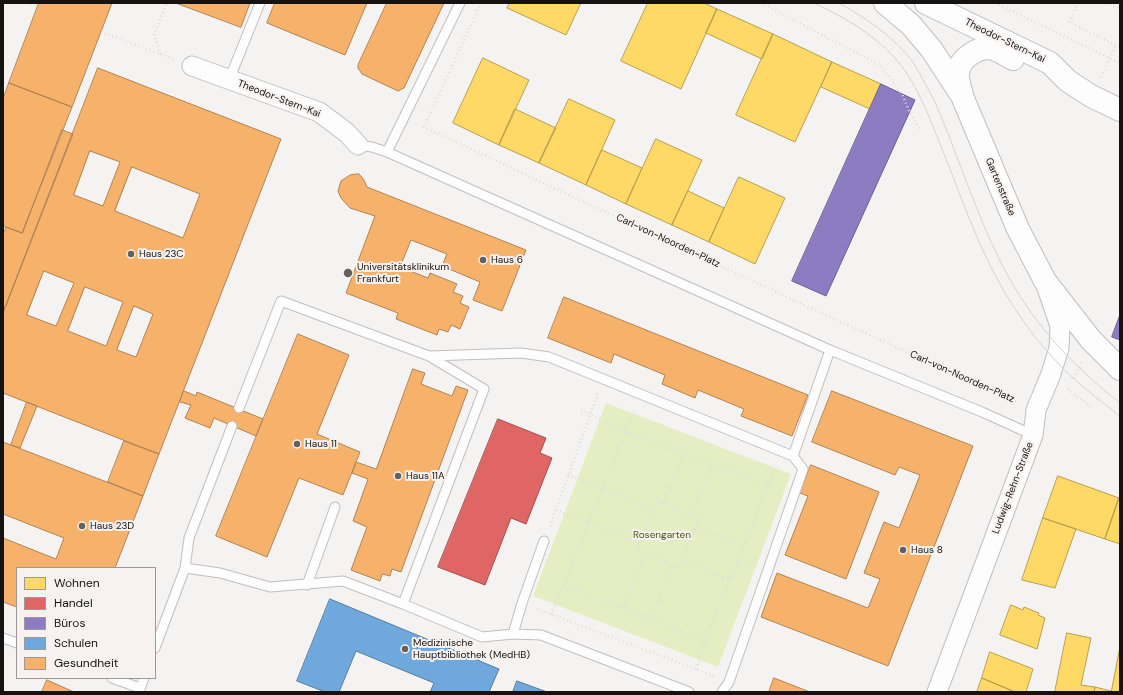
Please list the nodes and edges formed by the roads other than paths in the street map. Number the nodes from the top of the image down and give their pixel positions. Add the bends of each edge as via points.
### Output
1 (260, 3) edge
2 (460, 3) edge
3 (885, 3) edge
4 (926, 3) edge
5 (192, 66) road end
6 (229, 80) junction
7 (1068, 81) junction
8 (962, 96) junction
9 (1120, 110) edge
10 (358, 145) joint
11 (387, 152) junction
12 (1045, 281) junction
13 (830, 350) junction
14 (429, 356) junction
15 (1120, 369) edge
16 (239, 408) dead end
17 (232, 426) dead end
18 (1033, 435) junction
19 (793, 456) junction
20 (335, 507) dead end
21 (544, 541) road end
22 (185, 568) junction
23 (307, 584) junction
24 (403, 604) junction
25 (514, 634) junction
26 (3, 638) edge
27 (16, 643) edge
28 (156, 645) edge
29 (114, 679) edge
30 (144, 679) edge
31 (139, 690) edge
32 (689, 692) edge
33 (722, 692) edge
34 (937, 692) edge

1 - 6 lane
2 - 11 lane
3 - 8 main road, Gartenstraße via 911,25 932,50
4 - 7 main road, Theodor-Stern-Kai via 1050,63
5 - 6 street, Theodor-Stern-Kai
6 - 10 street, Theodor-Stern-Kai via 319,112 346,132
7 - 8 main road via 1045,74 993,49 985,48 975,51 960,66 958,74
7 - 9 main road, Theodor-Stern-Kai
8 - 12 main road, Gartenstraße via 1018,229
10 - 11 lane
11 - 13 lane
12 - 15 main road, Gartenstraße via 1091,340
12 - 18 street, Ludwig-Rehn-Straße via 1060,326 1059,348 1036,410
13 - 18 lane
13 - 19 lane
14 - 16 lane via 281,301
14 - 19 lane via 521,353 549,356
14 - 24 lane via 484,389
17 - 22 lane via 189,538
18 - 34 street, Ludwig-Rehn-Straße
19 - 33 lane via 803,469 729,682
20 - 23 lane
21 - 25 lane
22 - 23 lane via 220,573 270,587
22 - 28 lane
23 - 24 lane via 343,581
24 - 25 lane via 482,637
25 - 32 lane via 540,635
26 - 27 lane
29 - 31 lane
30 - 31 lane

